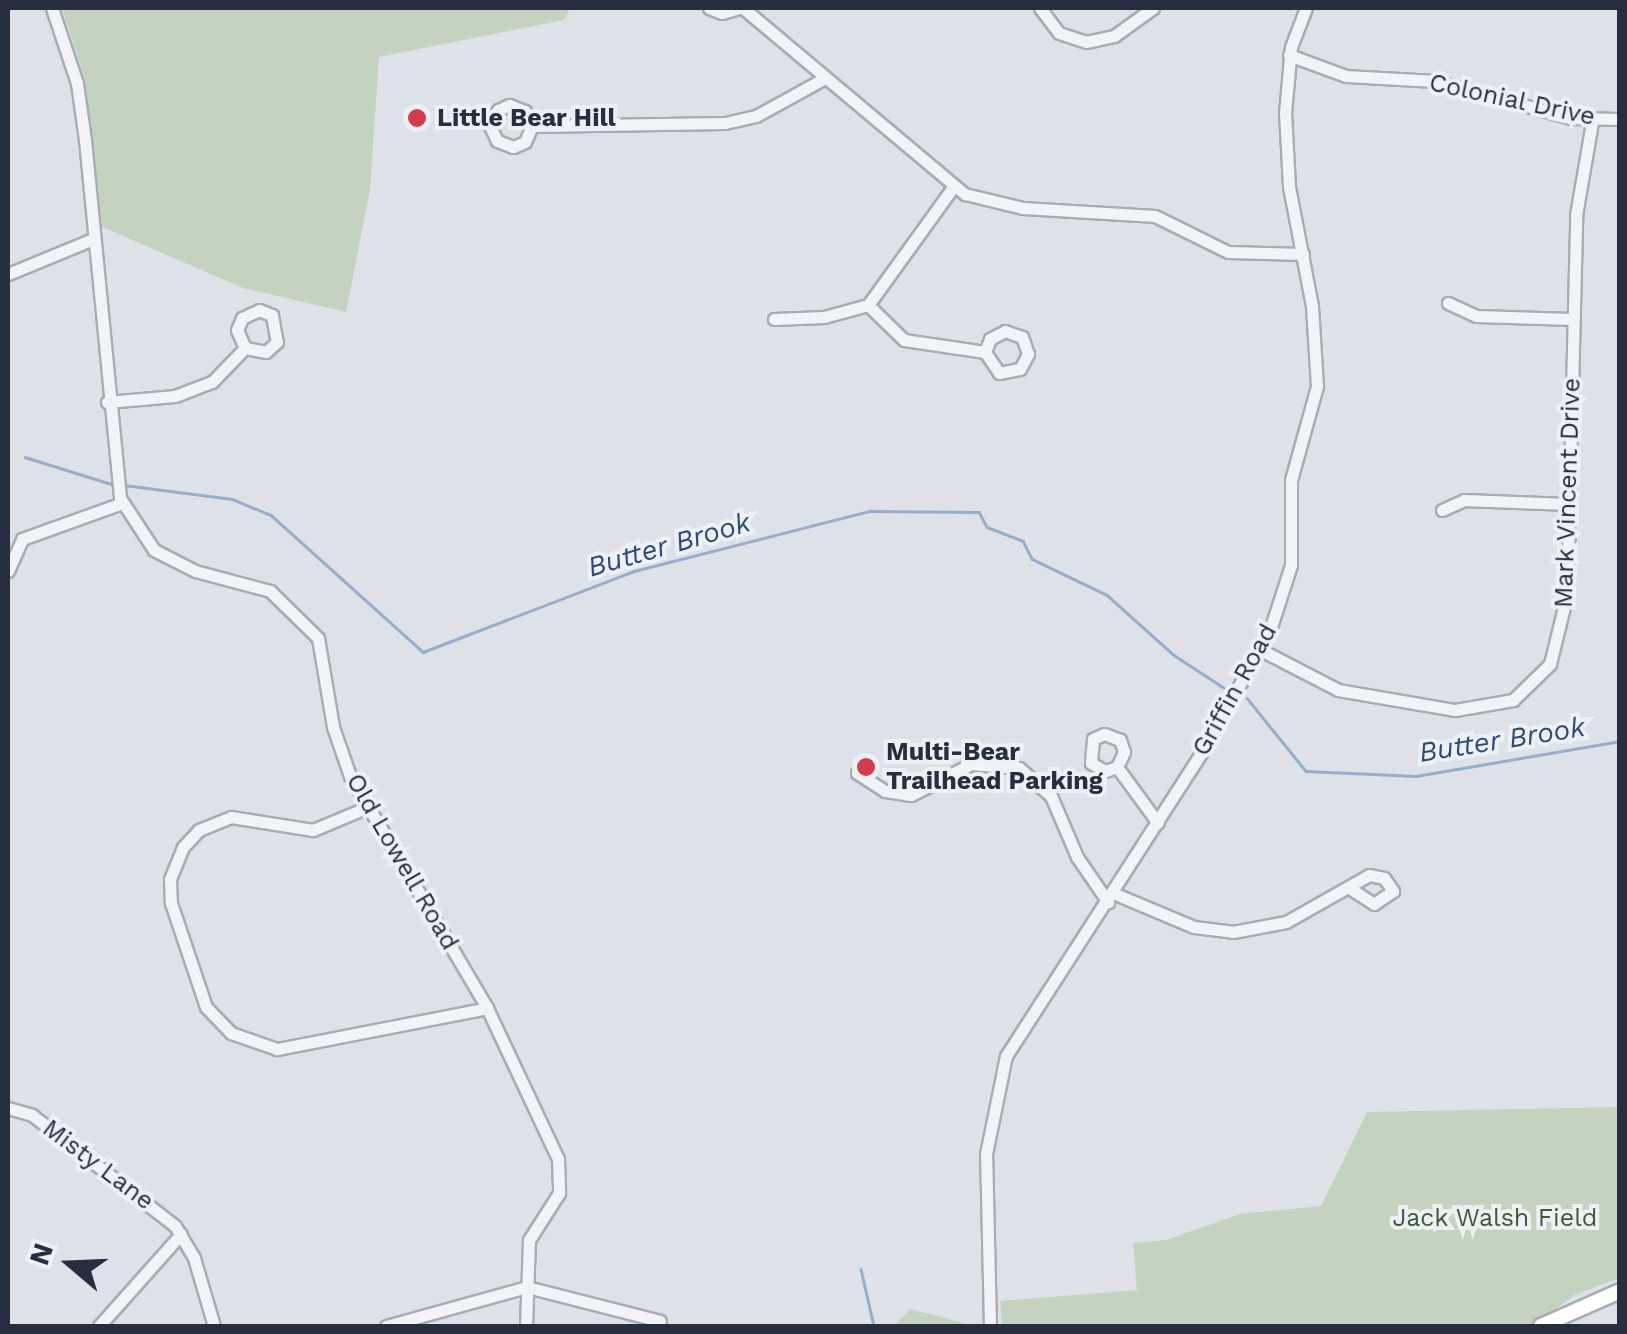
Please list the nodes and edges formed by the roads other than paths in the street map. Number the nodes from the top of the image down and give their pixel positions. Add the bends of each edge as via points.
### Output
1 (52, 8) edge
2 (710, 8) edge
3 (741, 8) edge
4 (1040, 8) edge
5 (1153, 8) edge
6 (1306, 8) edge
7 (1290, 55) junction
8 (825, 78) junction
9 (1620, 119) edge
10 (1592, 122) junction
11 (532, 126) dead end
12 (952, 187) junction
13 (93, 239) junction
14 (1303, 254) junction
15 (8, 274) edge
16 (1448, 302) dead end
17 (868, 305) junction
18 (1573, 318) junction
19 (774, 319) dead end
20 (245, 348) dead end
21 (985, 352) dead end
22 (108, 402) junction
23 (122, 503) junction
24 (1568, 504) junction
25 (1442, 510) dead end
26 (8, 571) edge
27 (1259, 649) junction
28 (1117, 767) dead end
29 (857, 773) dead end
30 (368, 807) junction
31 (1158, 822) junction
32 (1348, 888) dead end
33 (1110, 897) junction
34 (487, 1008) junction
35 (8, 1108) edge
36 (180, 1234) junction
37 (527, 1287) junction
38 (1620, 1290) edge
39 (660, 1321) dead end
40 (99, 1326) edge
41 (214, 1326) edge
42 (386, 1326) edge
43 (526, 1326) edge
44 (990, 1326) edge
45 (1541, 1326) edge

1 - 13 street, Old Lowell Road via 76,83
2 - 3 street via 722,14
3 - 8 street
4 - 5 street via 1059,33 1086,42 1114,36
6 - 7 street, Griffin Road
7 - 10 street, Colonial Drive via 1327,72 1435,81
7 - 14 street, Griffin Road via 1287,167
8 - 11 street via 764,112 725,124
8 - 12 street
9 - 10 street, Colonial Drive
10 - 18 street, Mark Vincent Drive via 1577,202
12 - 14 street via 1006,206 1155,216 1228,252
12 - 17 street
13 - 15 street
13 - 22 street, Old Lowell Road
14 - 27 street, Griffin Road via 1316,333 1317,402 1291,480 1291,564
16 - 18 street via 1476,316
17 - 19 street via 824,317
17 - 21 street via 914,344
18 - 24 street, Mark Vincent Drive
20 - 22 street via 231,368 200,388
22 - 23 street, Old Lowell Road
23 - 26 street via 22,539
23 - 30 street, Old Lowell Road via 154,550 196,571 270,591 307,624 325,656 340,751
24 - 25 street via 1464,500
24 - 27 street, Mark Vincent Drive via 1561,638 1540,678 1513,700 1455,710 1355,694
27 - 31 street, Griffin Road
28 - 31 street
29 - 33 street via 885,791 911,795 971,764 1018,768 1050,796 1077,857
30 - 34 street, Old Lowell Road
30 - 34 street via 312,830 231,817 190,838 173,868 170,891 206,1007 231,1033 277,1050
31 - 33 street, Griffin Road
32 - 33 street via 1286,922 1233,932 1194,927
33 - 44 street, Griffin Road via 1016,1040 996,1084 986,1154
34 - 37 street, Old Lowell Road via 562,1173 559,1193 529,1240
35 - 36 street, Misty Lane via 32,1114
36 - 40 street
36 - 41 street
37 - 39 street
37 - 42 street
37 - 43 street, Old Lowell Road
38 - 45 main road

